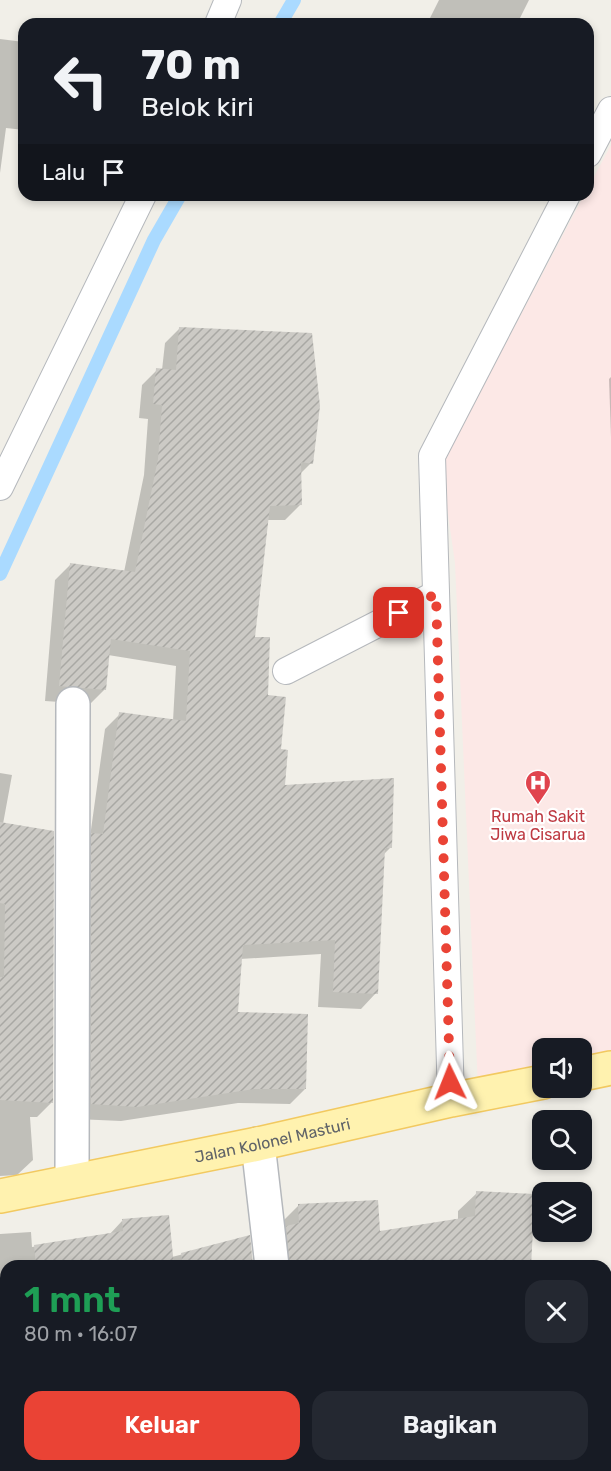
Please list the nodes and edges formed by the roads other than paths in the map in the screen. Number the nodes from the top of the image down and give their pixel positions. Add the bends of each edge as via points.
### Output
1 (228, 0) edge
2 (220, 18) edge
3 (611, 110) edge
4 (594, 143) edge
5 (140, 201) edge
6 (564, 201) edge
7 (0, 487) edge
8 (436, 594) junction
9 (286, 671) dead end
10 (73, 704) dead end
11 (611, 1068) edge
12 (592, 1072) edge
13 (532, 1084) edge
14 (451, 1100) junction
15 (258, 1144) junction
16 (72, 1181) junction
17 (0, 1196) edge
18 (271, 1260) edge

1 - 2 lane
3 - 4 lane
5 - 7 lane
6 - 8 lane via 432,456
8 - 9 lane
8 - 14 lane
10 - 16 street
11 - 12 main road
13 - 14 main road, Jalan Kolonel Masturi
14 - 15 main road, Jalan Kolonel Masturi
15 - 16 main road, Jalan Kolonel Masturi
15 - 18 street
16 - 17 main road, Jalan Kolonel Masturi

